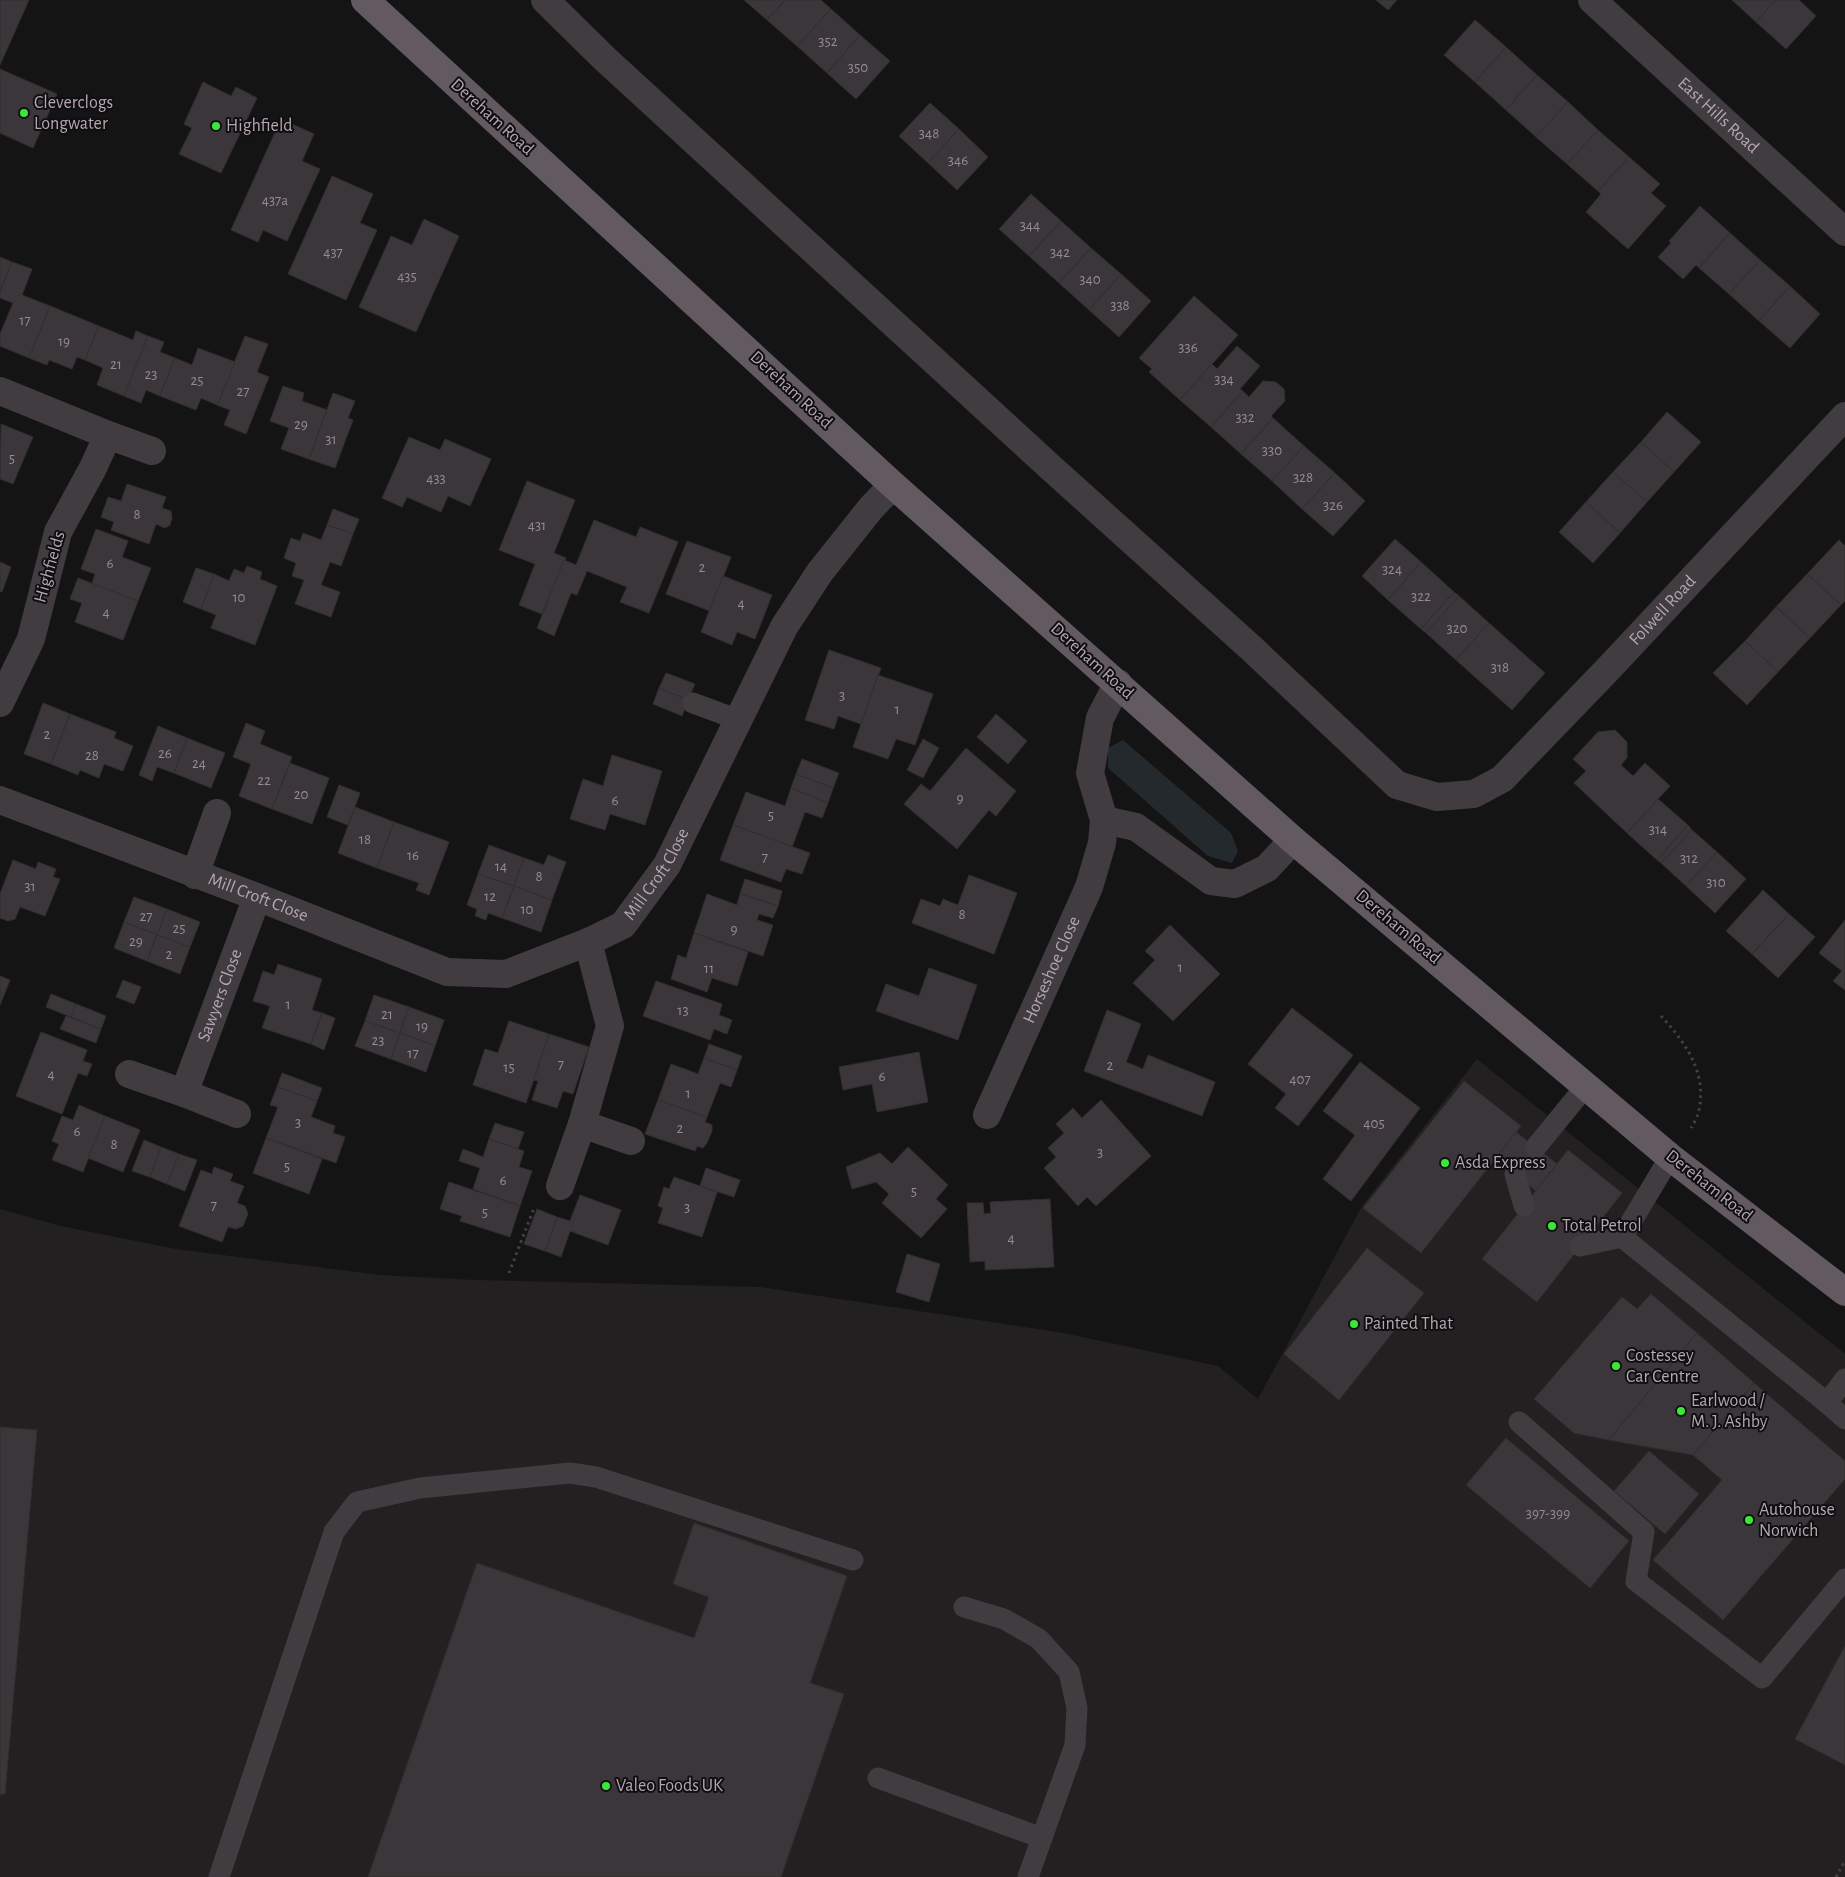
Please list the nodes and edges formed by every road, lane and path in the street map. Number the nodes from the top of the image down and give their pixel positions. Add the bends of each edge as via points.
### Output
1 (365, 0) edge
2 (545, 0) edge
3 (1592, 0) edge
4 (1845, 232) edge
5 (0, 391) edge
6 (1845, 416) edge
7 (108, 435) junction
8 (152, 451) dead end
9 (893, 484) junction
10 (1118, 683) junction
11 (0, 703) edge
12 (693, 703) dead end
13 (739, 720) junction
14 (0, 800) edge
15 (217, 813) dead end
16 (1104, 820) junction
17 (1293, 840) junction
18 (195, 874) junction
19 (257, 897) junction
20 (588, 942) junction
21 (1661, 1016) dead end
22 (129, 1074) dead end
23 (1585, 1086) junction
24 (184, 1093) junction
25 (237, 1114) dead end
26 (988, 1115) dead end
27 (582, 1124) junction
28 (1689, 1132) dead end
29 (631, 1141) dead end
30 (1536, 1147) dead end
31 (1670, 1157) junction
32 (1515, 1174) dead end
33 (560, 1186) joint
34 (1524, 1206) dead end
35 (1622, 1237) junction
36 (1580, 1246) dead end
37 (509, 1273) dead end
38 (1845, 1292) edge
39 (1845, 1379) edge
40 (1827, 1403) junction
41 (1845, 1419) edge
42 (1519, 1422) dead end
43 (853, 1560) dead end
44 (1845, 1579) edge
45 (964, 1607) dead end
46 (878, 1778) dead end
47 (1042, 1838) junction
48 (1845, 1861) edge
49 (219, 1877) edge
50 (1028, 1877) edge
51 (1836, 1877) edge

1 - 9 highway, Dereham Road
2 - 6 street, Folwell Road via 605,59 1397,785 1437,797 1474,794 1502,779
3 - 4 street, East Hills Road
5 - 7 street
7 - 8 street
7 - 11 street, Highfields via 58,532 31,639
9 - 10 highway, Dereham Road
9 - 13 street, Mill Croft Close via 820,572 784,627
10 - 16 street, Horseshoe Close via 1100,718 1090,773
10 - 17 highway, Dereham Road
12 - 13 lane
13 - 20 street, Mill Croft Close via 668,865 622,925
14 - 18 street, Mill Croft Close
15 - 18 street, Mill Croft Close
16 - 17 street via 1136,827 1211,880 1234,884 1267,868
16 - 26 street, Horseshoe Close via 1102,843 1089,887
17 - 23 highway, Dereham Road
18 - 19 street, Mill Croft Close
19 - 20 street, Mill Croft Close via 448,972 506,974
19 - 24 street, Sawyers Close
20 - 27 street via 610,1026
21 - 28 path via 1678,1034 1695,1062 1701,1085 1699,1111
22 - 24 street
23 - 30 lane
23 - 31 highway, Dereham Road
24 - 25 street
27 - 29 street
27 - 33 street
31 - 35 lane
31 - 38 highway, Dereham Road
32 - 34 lane
33 - 37 path via 542,1186
35 - 36 lane
35 - 40 lane
39 - 40 lane
40 - 41 lane
42 - 44 lane via 1644,1532 1636,1581 1762,1678
43 - 49 lane via 596,1477 570,1473 420,1488 357,1502 334,1532
45 - 47 lane via 1004,1619 1039,1639 1069,1672 1078,1708 1075,1745
46 - 47 lane
47 - 50 lane
48 - 51 path

